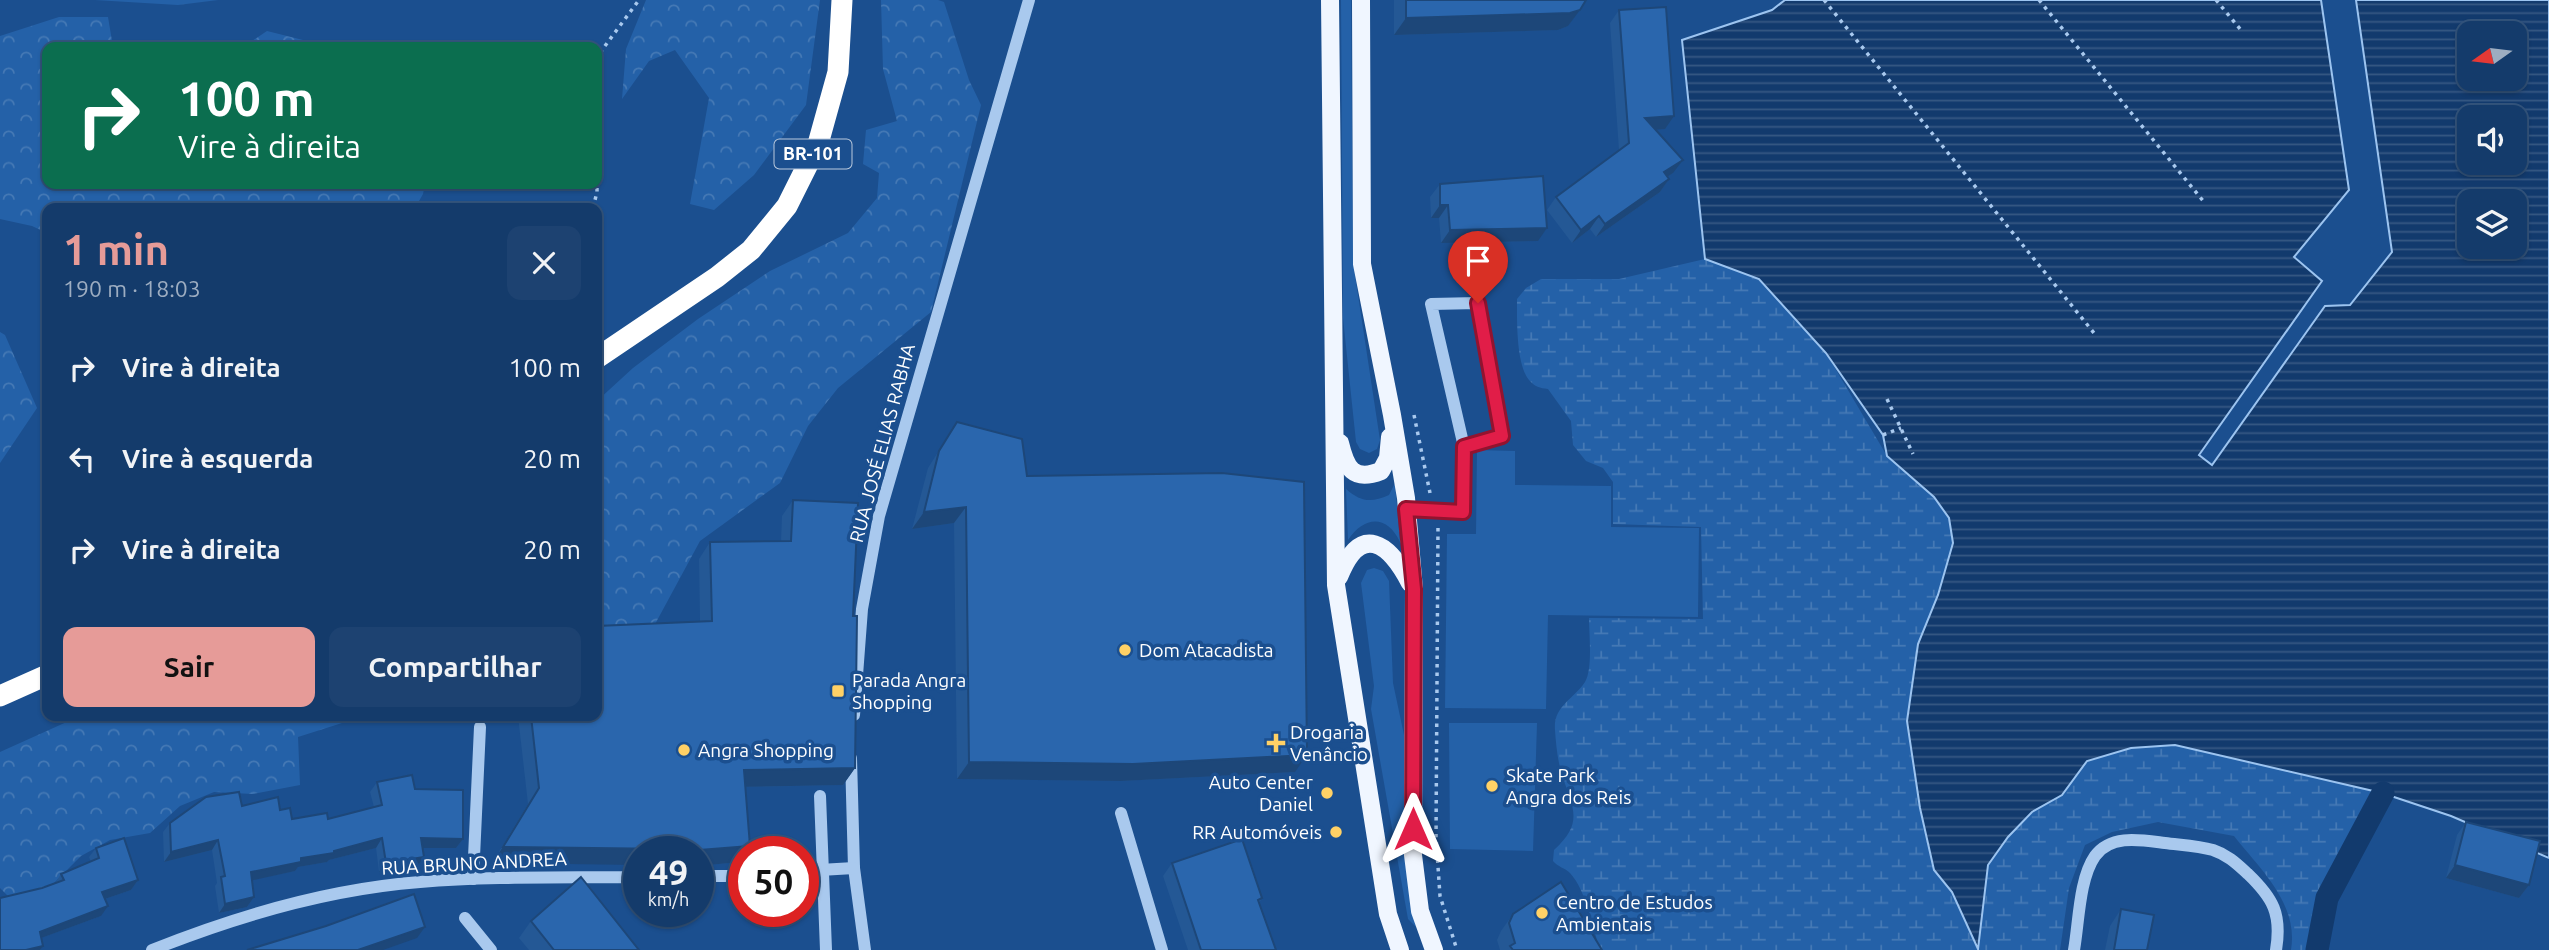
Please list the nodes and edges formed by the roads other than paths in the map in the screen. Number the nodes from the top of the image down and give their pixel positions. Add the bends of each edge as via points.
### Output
1 (842, 0) edge
2 (1029, 0) edge
3 (1330, 0) edge
4 (1361, 0) edge
5 (602, 355) edge
6 (1392, 415) junction
7 (1334, 416) junction
8 (1464, 447) junction
9 (1406, 509) junction
10 (1336, 585) junction
11 (1414, 589) junction
12 (42, 677) edge
13 (0, 696) edge
14 (480, 727) dead end
15 (820, 796) dead end
16 (1121, 813) dead end
17 (854, 868) junction
18 (819, 870) edge
19 (823, 870) junction
20 (623, 877) edge
21 (473, 879) junction
22 (465, 918) dead end
23 (152, 950) edge
24 (491, 950) edge
25 (827, 950) edge
26 (864, 950) edge
27 (1162, 950) edge
28 (1400, 950) edge
29 (1434, 950) edge
30 (2074, 950) edge
31 (2276, 950) edge

1 - 5 highway, BR-101 via 838,72 818,144 787,206 751,250
2 - 17 street, RUA JOSÉ ELIAS RABHA via 879,516 862,609 853,735
3 - 7 main road
4 - 6 main road via 1362,264
6 - 7 main road via 1388,458 1381,471 1369,475 1355,474 1345,464
6 - 9 main road
7 - 10 main road
8 - 8 street via 1449,382 1431,304 1478,303 1502,436
8 - 9 street via 1463,512
9 - 11 main road
10 - 11 main road via 1348,557 1370,544 1392,554
10 - 28 main road via 1388,914
11 - 29 main road via 1413,855 1420,911
12 - 13 highway
14 - 21 street
15 - 19 street
16 - 27 street
17 - 19 street
17 - 26 street, RUA JOSÉ ELIAS RABHA
18 - 19 street
19 - 25 street
20 - 21 street, RUA BRUNO ANDREA
21 - 23 street, RUA BRUNO ANDREA via 380,886 310,900 239,918
22 - 24 street
30 - 31 street via 2086,873 2095,856 2105,845 2138,839 2212,850 2231,858 2274,904

